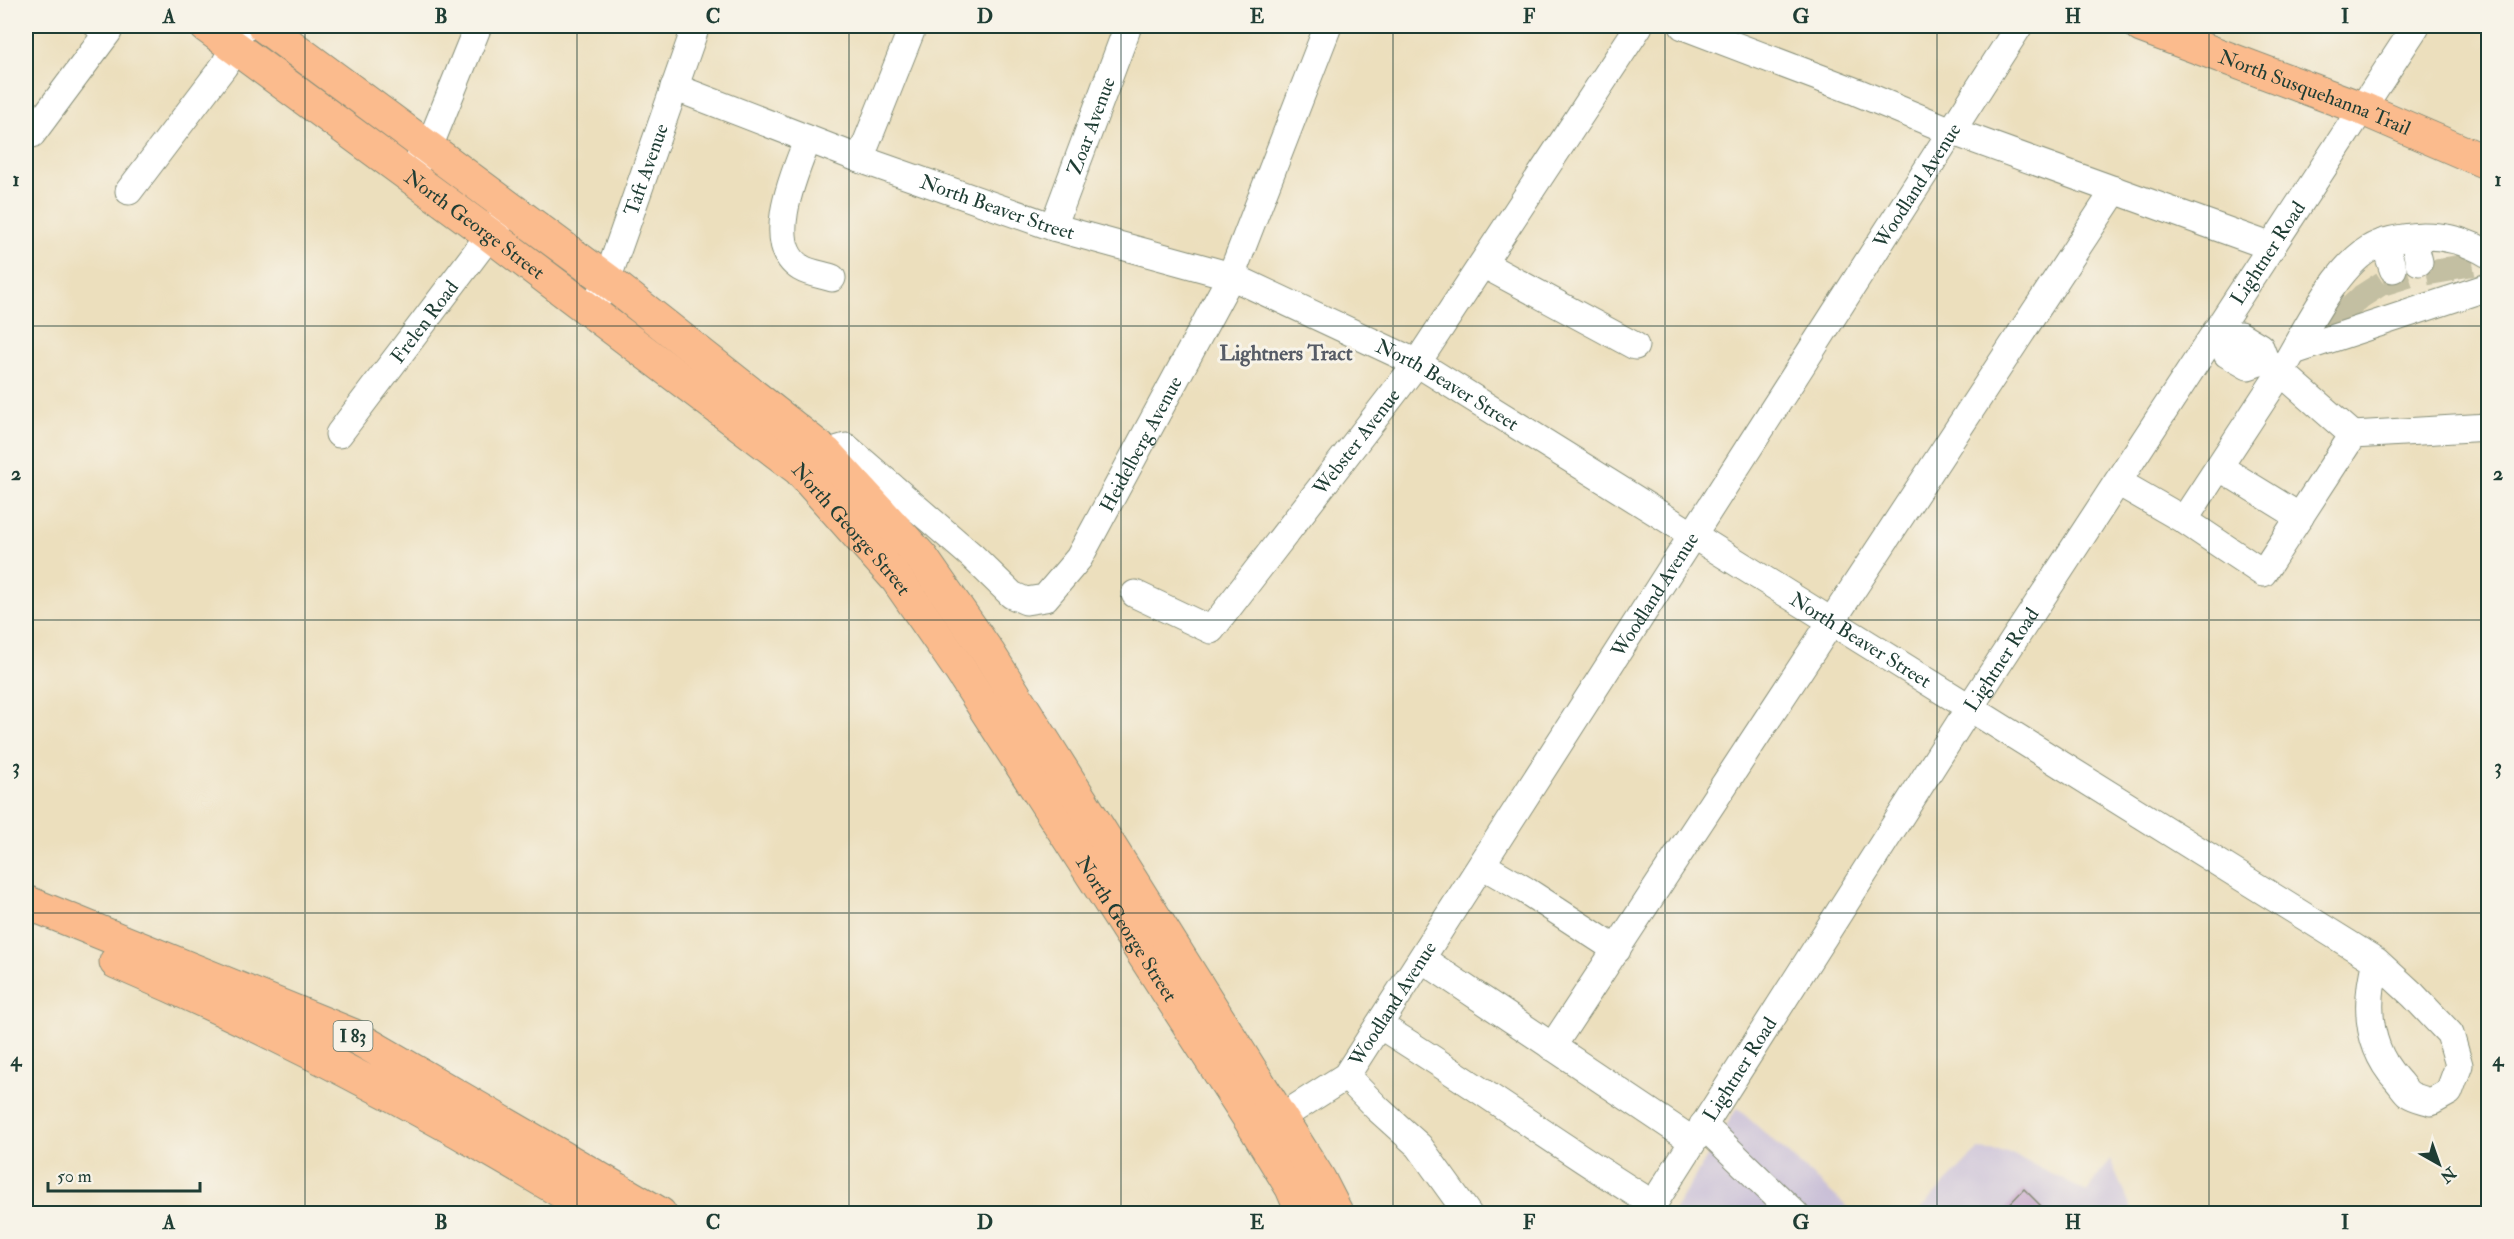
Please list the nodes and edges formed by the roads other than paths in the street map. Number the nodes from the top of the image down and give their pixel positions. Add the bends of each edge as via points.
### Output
1 (98, 26) edge
2 (206, 26) edge
3 (264, 26) edge
4 (478, 26) edge
5 (696, 26) edge
6 (913, 26) edge
7 (1128, 26) edge
8 (1328, 26) edge
9 (1639, 26) edge
10 (1683, 26) edge
11 (2019, 26) edge
12 (2141, 26) edge
13 (2416, 26) edge
14 (239, 36) edge
15 (674, 87) junction
16 (2363, 109) junction
17 (26, 129) edge
18 (1951, 131) junction
19 (808, 139) junction
20 (429, 147) junction
21 (860, 159) junction
22 (2488, 163) edge
23 (408, 176) junction
24 (2115, 190) junction
25 (129, 191) dead end
26 (509, 209) junction
27 (1053, 227) junction
28 (490, 235) junction
29 (2272, 247) junction
30 (2488, 254) edge
31 (1483, 264) junction
32 (1231, 276) junction
33 (832, 278) dead end
34 (607, 280) junction
35 (2401, 287) edge
36 (589, 312) junction
37 (2221, 338) junction
38 (1635, 346) dead end
39 (2280, 361) junction
40 (1417, 363) junction
41 (2488, 427) edge
42 (339, 434) dead end
43 (2354, 435) junction
44 (826, 453) junction
45 (2219, 467) junction
46 (2118, 482) junction
47 (2300, 517) junction
48 (2184, 520) junction
49 (1692, 533) junction
50 (1135, 594) dead end
51 (1833, 621) junction
52 (1970, 707) junction
53 (1482, 865) junction
54 (26, 902) edge
55 (26, 926) edge
56 (1617, 950) junction
57 (1422, 959) junction
58 (2376, 961) junction
59 (1379, 1025) junction
60 (1552, 1047) junction
61 (1346, 1076) junction
62 (1268, 1123) junction
63 (1698, 1133) junction
64 (1650, 1208) edge
65 (1793, 1213) edge
66 (598, 1214) edge
67 (660, 1214) edge
68 (1303, 1214) edge
69 (1337, 1214) edge
70 (1468, 1214) edge

1 - 17 street via 108,32 32,134
2 - 14 main road, North George Street
3 - 20 main road, North George Street
4 - 20 street
5 - 15 street, Taft Avenue
6 - 21 street
7 - 27 street, Zoar Avenue
8 - 32 street, Heidelberg Avenue
9 - 31 street, Webster Avenue
10 - 18 street
11 - 18 street, Woodland Avenue
12 - 16 main road, North Susquehanna Trail
13 - 16 street, Lightner Road
14 - 23 main road, North George Street
14 - 25 street via 224,66
15 - 19 street, North Beaver Street
15 - 34 street, Taft Avenue
16 - 22 main road, North Susquehanna Trail
16 - 29 street, Lightner Road
18 - 24 street
18 - 49 street, Woodland Avenue
19 - 21 street, North Beaver Street
19 - 33 street via 786,199 784,235 788,256 801,268
20 - 23 street
20 - 26 main road, North George Street
21 - 27 street, North Beaver Street
23 - 28 main road, North George Street
24 - 29 street
24 - 51 street
26 - 28 street, Frelen Road
26 - 34 main road, North George Street
27 - 32 street, North Beaver Street
28 - 36 main road, North George Street
28 - 42 street, Frelen Road
29 - 37 street, Lightner Road
30 - 35 street
31 - 38 street
31 - 40 street, Webster Avenue
32 - 40 street, North Beaver Street
32 - 44 street, Heidelberg Avenue via 1079,558 1045,598 1026,601 1012,595 846,447
34 - 36 street, Taft Avenue
34 - 44 main road, North George Street
35 - 35 street via 2384,243 2368,250
35 - 39 street
35 - 39 street
36 - 62 main road, North George Street via 799,469 897,579
37 - 39 street via 2226,354 2248,366
37 - 46 street, Lightner Road
39 - 43 street
39 - 45 street
40 - 49 street, North Beaver Street
40 - 50 street, Webster Avenue via 1211,630
41 - 43 street
43 - 47 street
44 - 62 main road, North George Street via 922,558 989,654
45 - 47 street
45 - 48 street
46 - 48 street
46 - 52 street, Lightner Road
47 - 48 street via 2263,573
49 - 51 street, North Beaver Street
49 - 53 street, Woodland Avenue
51 - 52 street, North Beaver Street
51 - 56 street
52 - 58 street, North Beaver Street
52 - 63 street, Lightner Road
53 - 56 street
53 - 57 street, Woodland Avenue
54 - 67 main road, I 83 via 352,1035
55 - 66 main road, I 83 via 159,980 352,1072
56 - 60 street
57 - 59 street, Woodland Avenue
57 - 60 street
58 - 58 street, North Beaver Street via 2450,1034 2460,1065 2449,1092 2432,1102 2410,1094 2378,1053 2368,1015
59 - 61 street, Woodland Avenue
59 - 64 street
60 - 63 street
61 - 62 street, Woodland Avenue
61 - 70 street via 1419,1146
62 - 68 main road, North George Street
62 - 69 main road, North George Street via 1319,1179
63 - 64 street, Lightner Road
63 - 65 street

